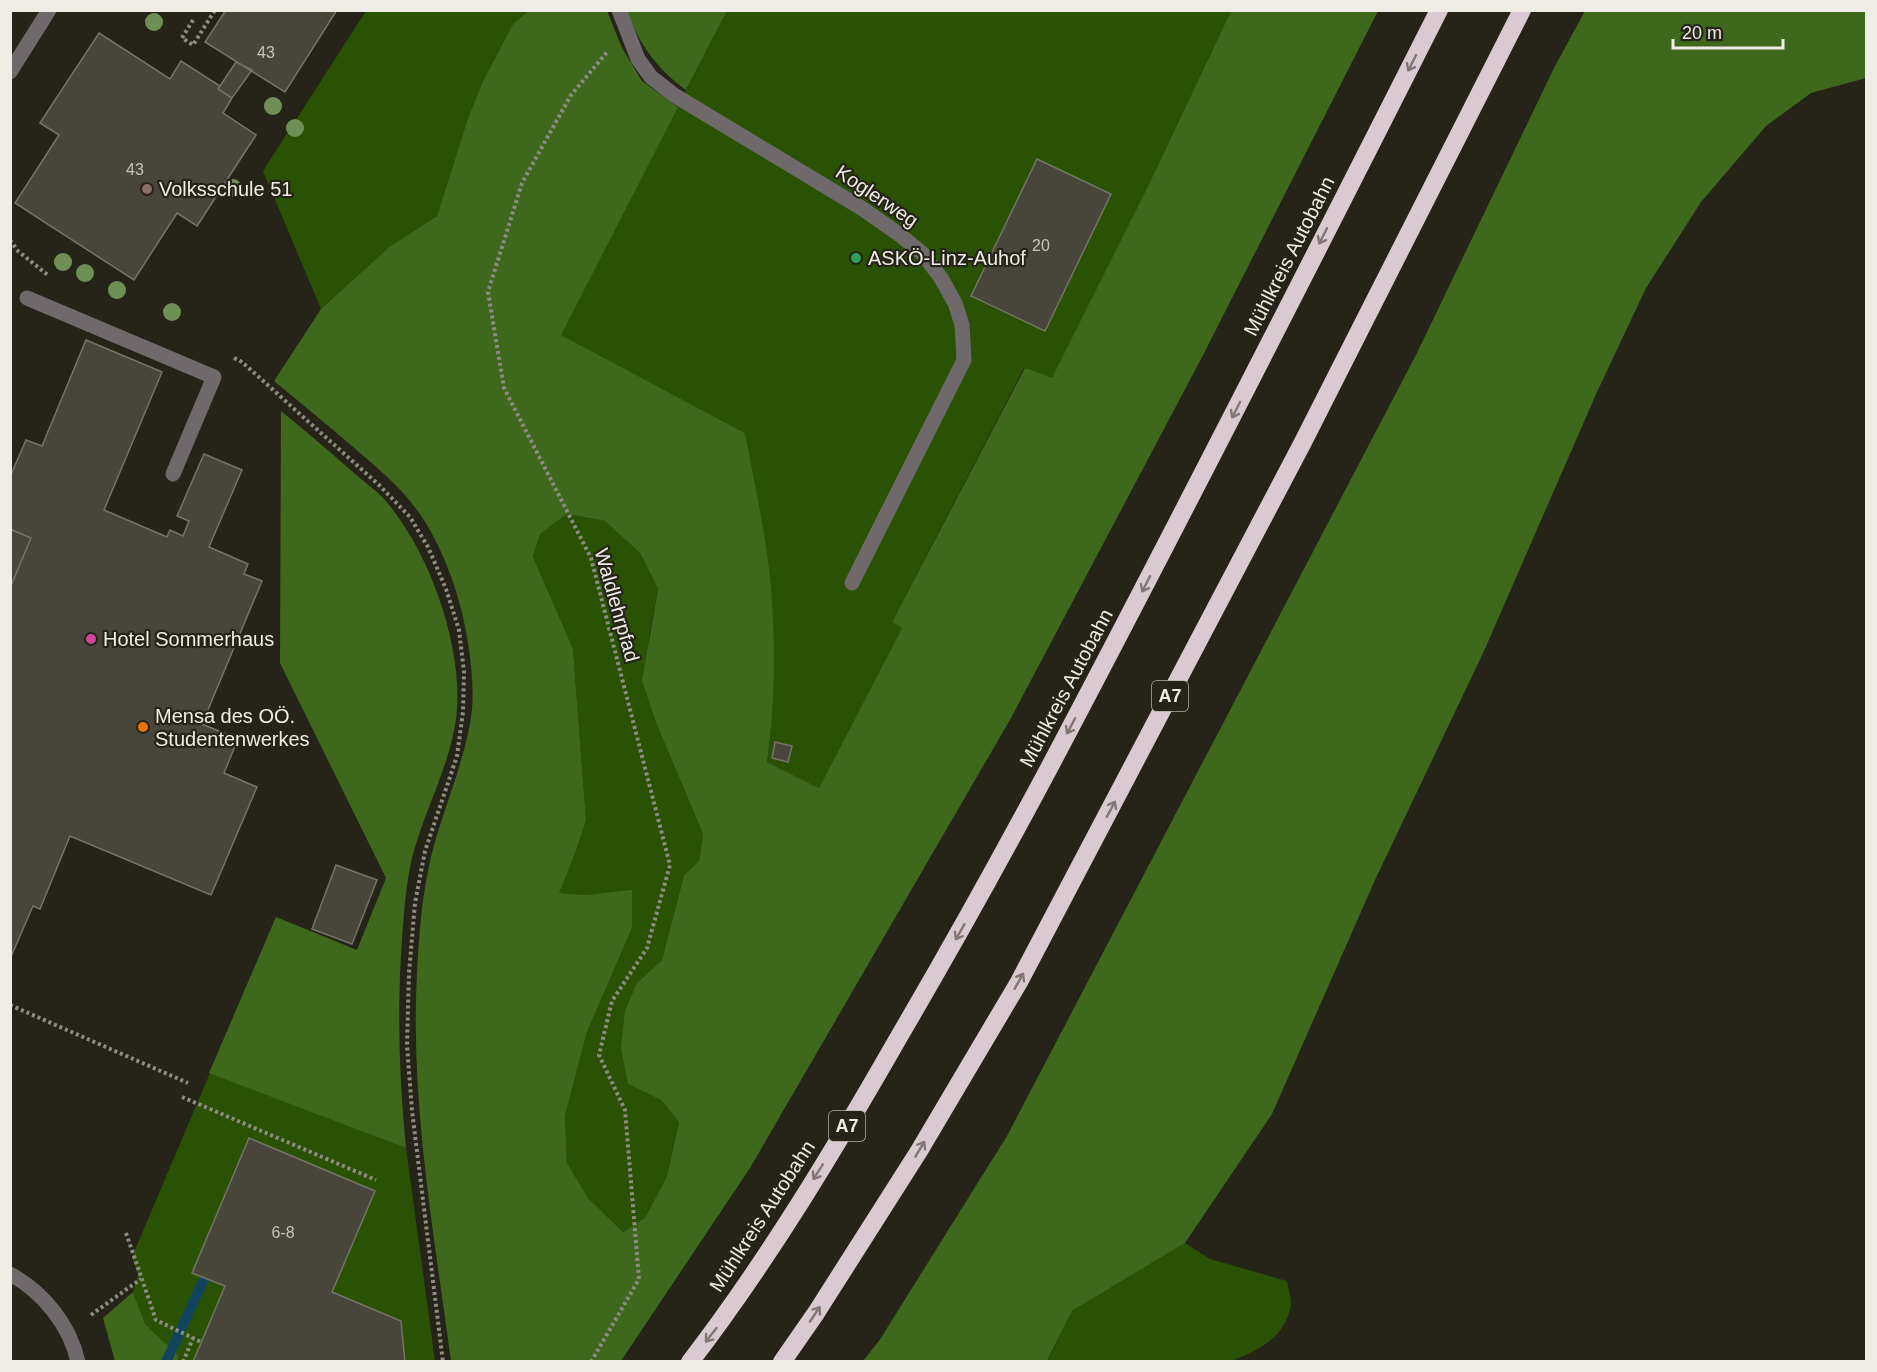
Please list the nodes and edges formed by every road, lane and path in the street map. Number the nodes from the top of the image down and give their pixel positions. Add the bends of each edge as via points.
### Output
1 (49, 10) edge
2 (215, 10) edge
3 (619, 10) edge
4 (1439, 10) edge
5 (1522, 10) edge
6 (193, 20) dead end
7 (625, 31) junction
8 (10, 72) edge
9 (10, 240) edge
10 (59, 281) dead end
11 (27, 298) dead end
12 (233, 357) dead end
13 (173, 474) dead end
14 (852, 583) dead end
15 (10, 1005) edge
16 (188, 1083) dead end
17 (182, 1097) dead end
18 (376, 1180) dead end
19 (126, 1233) dead end
20 (10, 1274) edge
21 (141, 1279) junction
22 (92, 1315) dead end
23 (190, 1337) junction
24 (201, 1342) dead end
25 (78, 1362) edge
26 (183, 1362) edge
27 (443, 1362) edge
28 (591, 1362) edge
29 (690, 1362) edge
30 (782, 1362) edge

1 - 8 street
2 - 6 path via 193,45 182,38
3 - 7 street, Koglerweg
4 -> 29 highway, Mühlkreis Autobahn / A7 via 989,881 855,1115
30 -> 5 highway, A7 via 912,1162 1019,982 1281,484
7 - 14 street, Koglerweg via 651,77 900,234 922,253 955,303 963,325 964,360
7 - 28 path, Waldlehrpfad via 571,95 522,183 488,292 504,388 591,558 670,865 647,948 612,1001 598,1055 625,1110 639,1279
9 - 10 path via 18,251
11 - 13 street via 214,378
12 - 27 path via 285,399 410,518 428,547 459,630 463,712 457,756 425,851 415,903 407,1045
15 - 16 path
17 - 18 path
19 - 21 path
20 - 25 street via 39,1294 59,1318
21 - 22 path
21 - 23 path via 156,1320
23 - 24 path
23 - 26 path

